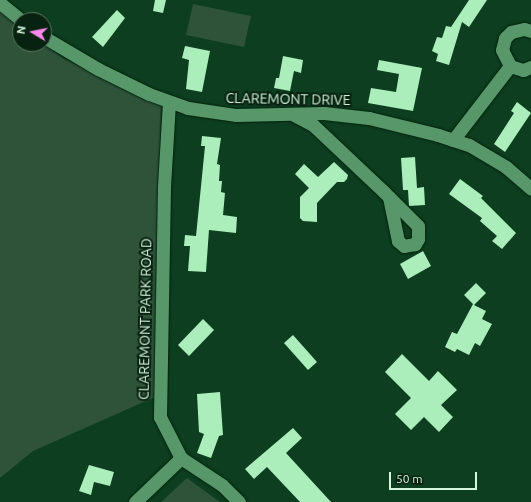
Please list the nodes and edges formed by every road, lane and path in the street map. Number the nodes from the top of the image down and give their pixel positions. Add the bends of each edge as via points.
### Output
1 (0, 3) edge
2 (12, 13) edge
3 (531, 31) edge
4 (52, 42) edge
5 (510, 66) junction
6 (531, 67) edge
7 (169, 102) junction
8 (294, 115) junction
9 (453, 140) junction
10 (531, 188) edge
11 (389, 197) dead end
12 (182, 458) junction
13 (135, 502) edge
14 (239, 502) edge

1 - 2 street
3 - 5 street via 518,29 505,38 502,50
4 - 7 street, CLAREMONT DRIVE via 98,69
5 - 6 street via 523,70
5 - 9 street
7 - 8 street, CLAREMONT DRIVE via 210,112
7 - 12 street, CLAREMONT PARK ROAD via 164,187 160,416
8 - 9 street, CLAREMONT DRIVE via 324,113 370,118
8 - 11 street via 313,125
9 - 10 street, CLAREMONT DRIVE via 469,145 506,166
12 - 13 street
12 - 14 street, CLAREMONT PARK ROAD via 222,485

